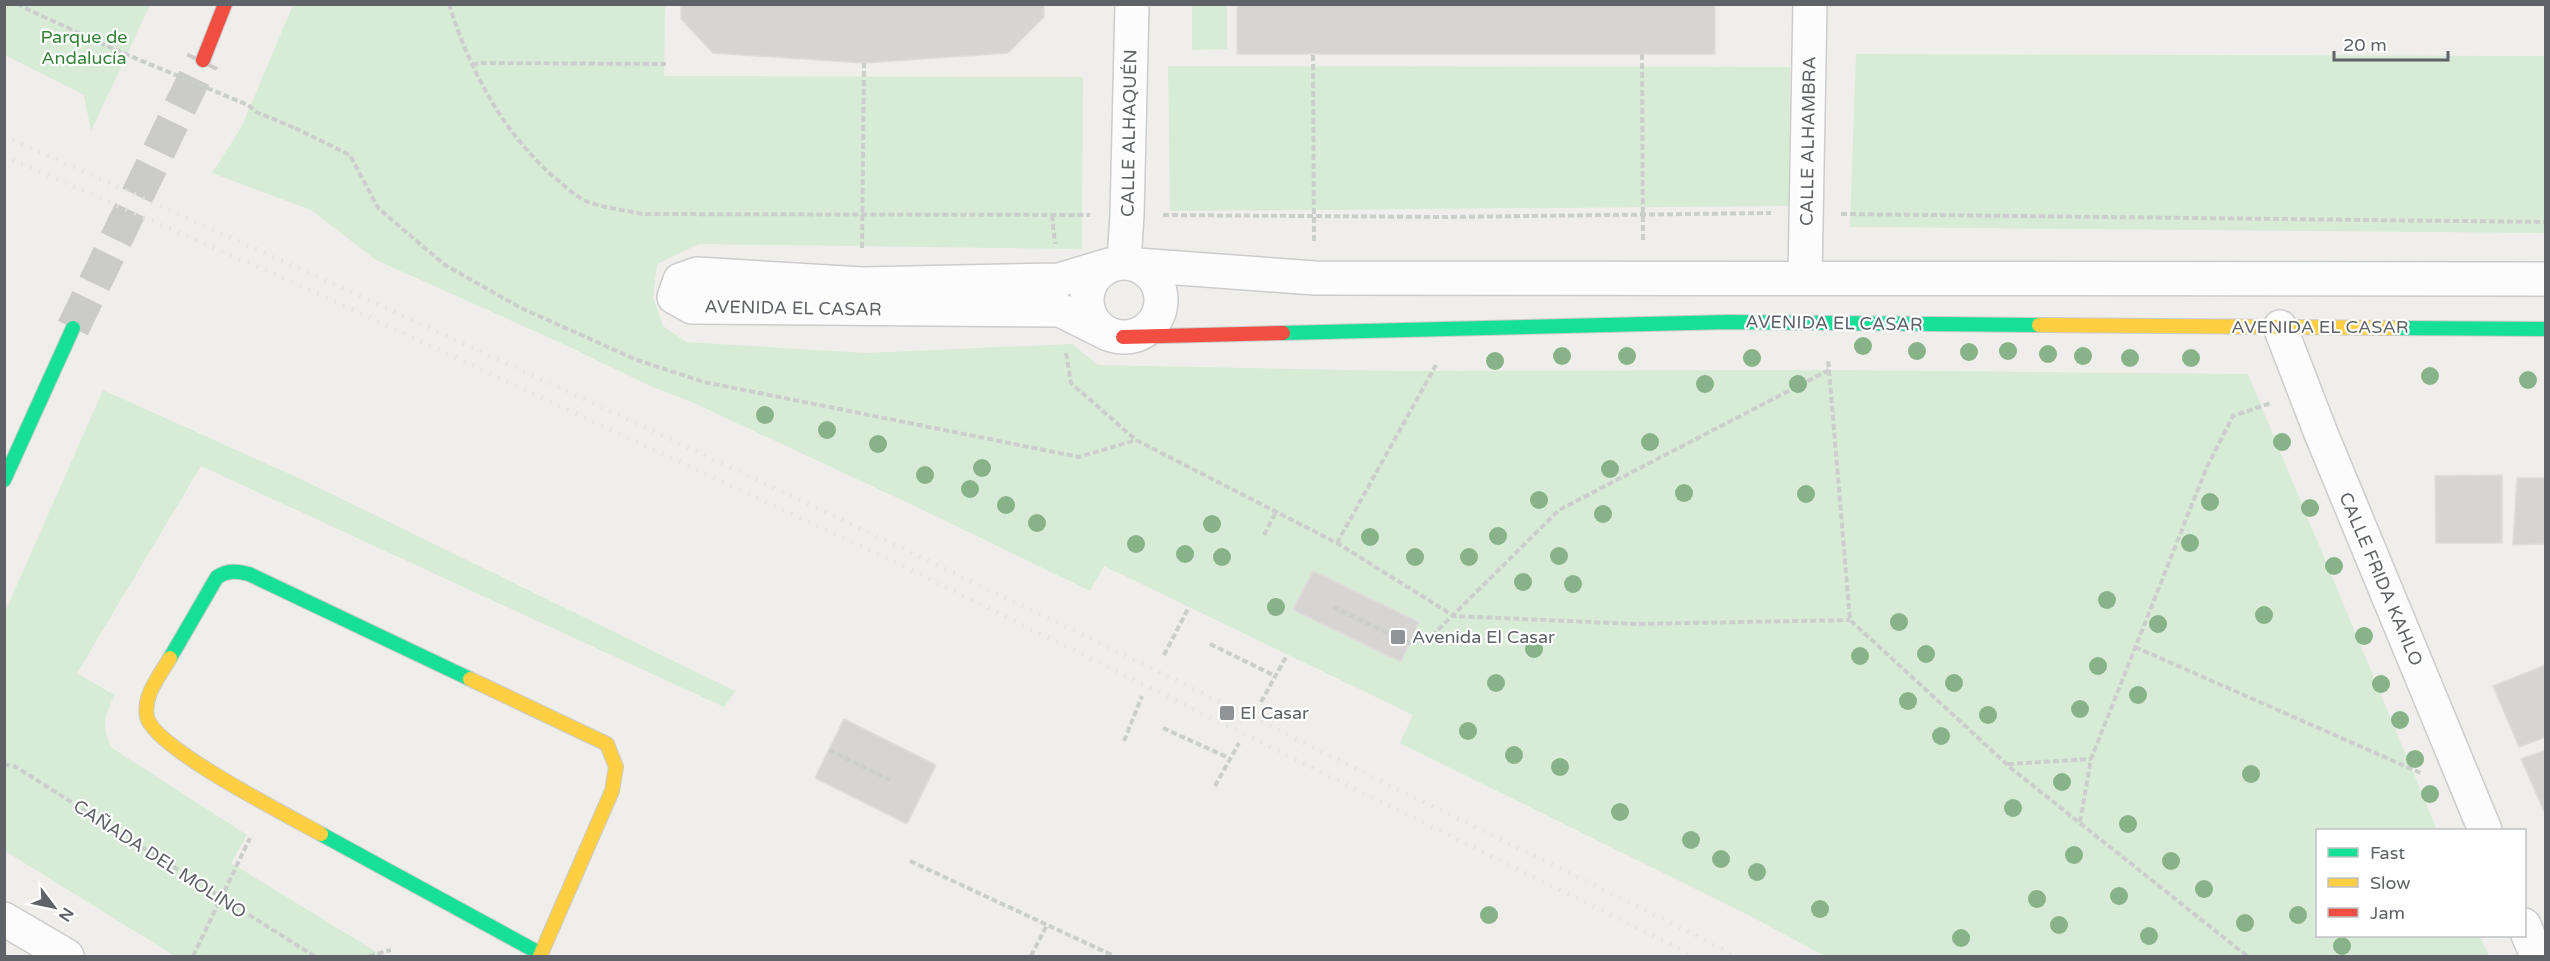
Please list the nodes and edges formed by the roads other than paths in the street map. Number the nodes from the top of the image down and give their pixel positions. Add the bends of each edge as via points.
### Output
1 (225, 4) edge
2 (1132, 4) edge
3 (1810, 4) edge
4 (203, 60) tunnel mouth
5 (1124, 264) junction
6 (1806, 278) junction
7 (2546, 279) edge
8 (1060, 295) junction
9 (2280, 327) junction
10 (73, 328) tunnel mouth
11 (2546, 329) edge
12 (1116, 336) junction
13 (4, 480) edge
14 (2484, 829) edge
15 (4, 919) edge
16 (2526, 930) edge
17 (540, 956) edge
18 (67, 957) edge
19 (2538, 957) edge

1 - 4 street
2 - 5 street, CALLE ALHAQUÉN
3 - 6 street, CALLE ALHAMBRA
5 - 6 street, AVENIDA EL CASAR via 1315,278
5 - 8 street, AVENIDA EL CASAR
5 - 12 street via 1093,279 1086,299 1096,326
5 - 12 street via 1150,273 1161,300 1150,326 1137,335
6 - 7 street, AVENIDA EL CASAR
8 - 8 street, AVENIDA EL CASAR via 692,307 674,297 680,280 697,274
8 - 12 street, AVENIDA EL CASAR
9 - 11 street, AVENIDA EL CASAR
9 - 12 street, AVENIDA EL CASAR via 1718,322
9 - 14 street, CALLE FRIDA KAHLO
10 - 13 street
15 - 18 street
16 - 19 street
17 - 17 street via 612,791 616,758 607,744 249,574 226,571 217,577 147,697 151,727 196,762

